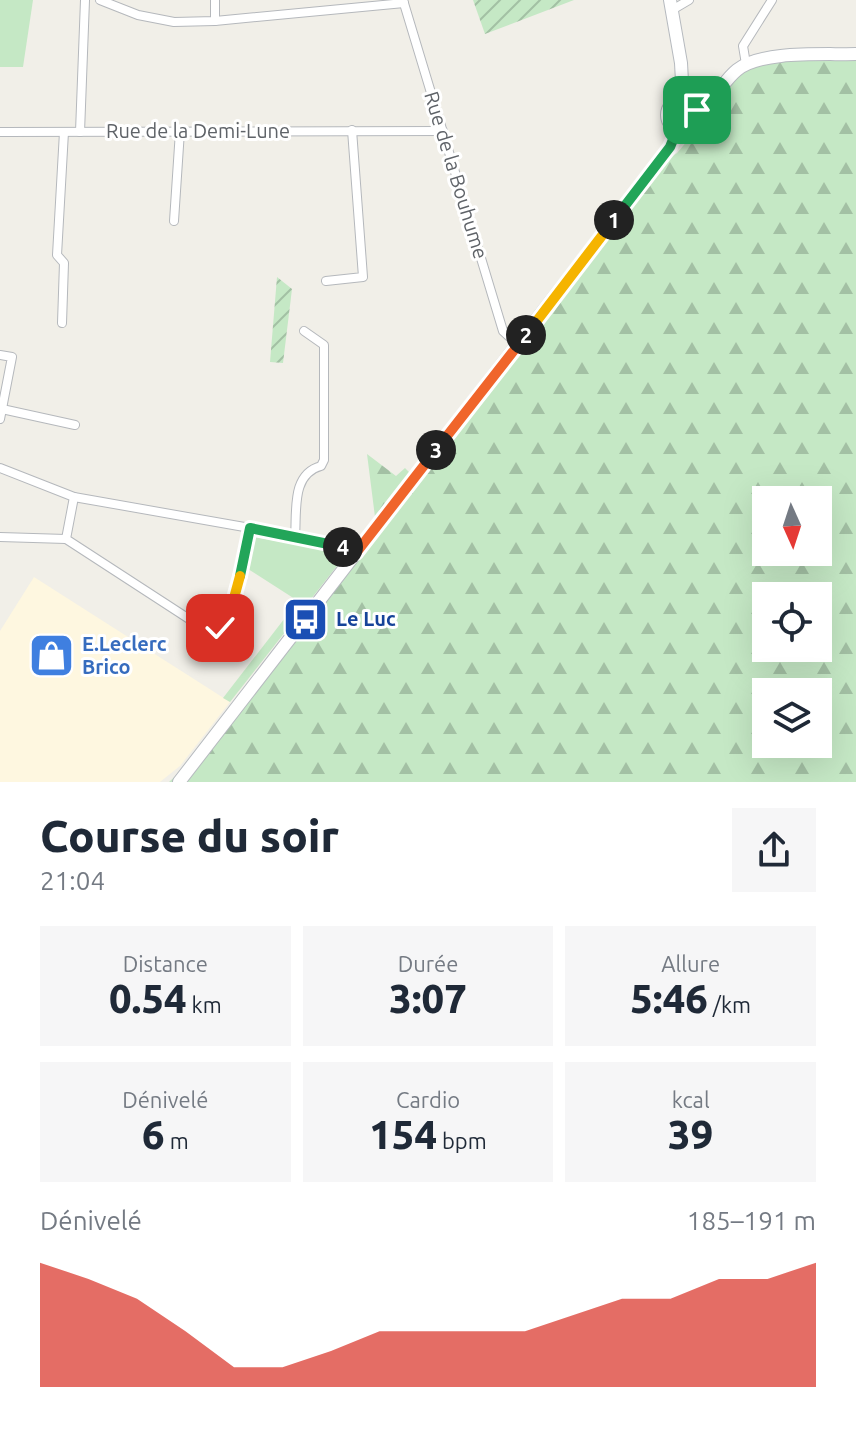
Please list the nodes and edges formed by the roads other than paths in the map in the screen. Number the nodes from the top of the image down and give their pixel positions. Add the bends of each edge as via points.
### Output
1 (85, 0) edge
2 (100, 0) edge
3 (215, 0) edge
4 (689, 0) edge
5 (772, 0) edge
6 (403, 1) edge
7 (671, 5) edge
8 (215, 21) junction
9 (856, 54) edge
10 (746, 64) junction
11 (683, 99) junction
12 (697, 110) junction
13 (352, 130) junction
14 (677, 130) junction
15 (180, 131) junction
16 (443, 131) junction
17 (0, 132) edge
18 (64, 132) junction
19 (80, 132) junction
20 (174, 221) dead end
21 (326, 281) dead end
22 (62, 323) dead end
23 (304, 331) dead end
24 (518, 345) junction
25 (0, 355) edge
26 (2, 409) junction
27 (0, 419) edge
28 (75, 425) dead end
29 (0, 468) edge
30 (74, 497) junction
31 (250, 528) junction
32 (0, 537) edge
33 (295, 537) junction
34 (66, 539) junction
35 (356, 553) junction
36 (180, 776) edge
37 (169, 782) edge

1 - 19 street
2 - 8 street via 174,22
3 - 8 street
4 - 7 street
5 - 10 street via 741,49
6 - 8 street
6 - 16 street, Rue de la Bouhume
7 - 11 main road
9 - 10 main road
10 - 12 main road
11 - 12 main road
11 - 14 main road via 670,105 667,115
12 - 14 main road via 693,126
13 - 15 street, Rue de la Demi-Lune
13 - 16 street, Rue de la Demi-Lune
13 - 21 street via 363,277
14 - 24 main road via 670,147
15 - 19 street, Rue de la Demi-Lune
15 - 20 street
16 - 24 street, Rue de la Bouhume via 503,331
17 - 18 street, Rue de la Demi-Lune
18 - 19 street, Rue de la Demi-Lune
18 - 22 street via 57,255 64,263
23 - 33 street via 324,345 324,460 299,483
24 - 35 main road
25 - 26 street via 12,357
26 - 27 street
26 - 28 street
29 - 30 street
30 - 31 street
30 - 34 street
31 - 33 street
31 - 34 street via 231,609 213,631
32 - 34 street
33 - 35 street
35 - 36 main road via 219,734
36 - 37 main road

